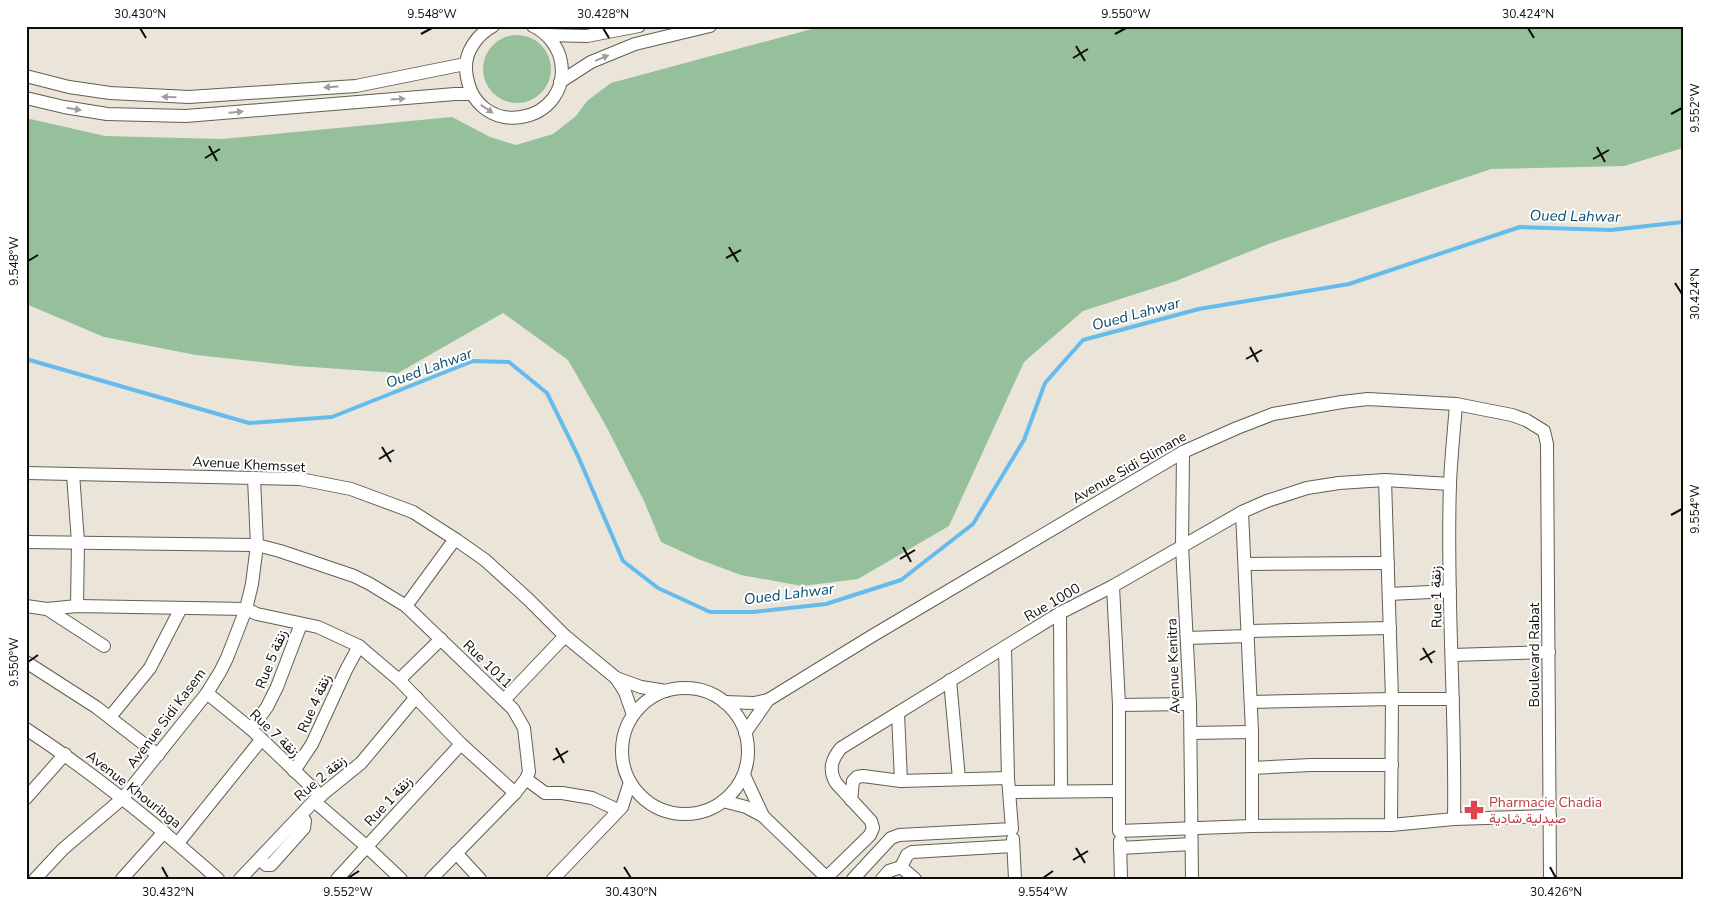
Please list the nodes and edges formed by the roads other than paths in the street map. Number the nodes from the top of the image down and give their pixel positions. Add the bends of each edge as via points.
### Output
1 (493, 26) edge
2 (533, 26) edge
3 (639, 26) edge
4 (710, 26) edge
5 (546, 35) junction
6 (465, 64) junction
7 (26, 76) edge
8 (560, 82) junction
9 (472, 94) junction
10 (26, 98) edge
11 (1456, 404) junction
12 (1544, 431) joint
13 (1183, 452) junction
14 (26, 473) edge
15 (73, 474) junction
16 (254, 478) junction
17 (1385, 480) junction
18 (1450, 484) junction
19 (1242, 512) junction
20 (455, 538) junction
21 (26, 542) edge
22 (78, 542) junction
23 (256, 545) junction
24 (1182, 546) junction
25 (1388, 563) junction
26 (1245, 564) junction
27 (1112, 586) junction
28 (1450, 591) junction
29 (1389, 594) junction
30 (26, 606) edge
31 (77, 606) junction
32 (406, 606) junction
33 (181, 608) junction
34 (47, 609) junction
35 (246, 609) junction
36 (1060, 614) junction
37 (301, 624) junction
38 (1390, 628) junction
39 (1248, 633) junction
40 (565, 636) junction
41 (1187, 638) junction
42 (441, 640) junction
43 (104, 646) dead end
44 (359, 646) junction
45 (1005, 648) junction
46 (1549, 652) junction
47 (1452, 654) junction
48 (26, 662) edge
49 (616, 678) junction
50 (399, 680) junction
51 (950, 680) junction
52 (666, 691) junction
53 (207, 693) junction
54 (416, 697) junction
55 (1392, 699) junction
56 (1453, 699) junction
57 (504, 700) junction
58 (768, 700) junction
59 (724, 702) junction
60 (1251, 702) junction
61 (1190, 704) junction
62 (1119, 705) junction
63 (898, 713) junction
64 (633, 715) junction
65 (110, 717) junction
66 (26, 729) edge
67 (251, 729) junction
68 (1252, 732) junction
69 (745, 733) junction
70 (1191, 734) junction
71 (261, 740) junction
72 (461, 744) junction
73 (65, 754) junction
74 (158, 755) junction
75 (1392, 765) junction
76 (1252, 768) junction
77 (294, 771) junction
78 (744, 775) junction
79 (1008, 778) junction
80 (526, 779) junction
81 (959, 779) junction
82 (901, 781) junction
83 (630, 782) junction
84 (1061, 790) junction
85 (1118, 791) junction
86 (1010, 792) junction
87 (514, 793) junction
88 (27, 796) edge
89 (123, 798) junction
90 (318, 798) junction
91 (852, 800) junction
92 (648, 801) junction
93 (723, 801) junction
94 (620, 808) junction
95 (763, 816) junction
96 (1550, 816) junction
97 (1454, 819) junction
98 (1391, 825) junction
99 (1252, 826) junction
100 (1191, 828) junction
101 (1012, 829) junction
102 (1119, 831) junction
103 (164, 832) junction
104 (178, 844) junction
105 (1191, 844) junction
106 (366, 846) junction
107 (1013, 846) junction
108 (1120, 848) junction
109 (456, 853) junction
110 (901, 867) junction
111 (826, 878) edge
112 (35, 879) edge
113 (122, 879) edge
114 (218, 879) edge
115 (240, 879) edge
116 (337, 879) edge
117 (401, 879) edge
118 (431, 879) edge
119 (480, 879) edge
120 (553, 879) edge
121 (852, 879) edge
122 (882, 879) edge
123 (915, 879) edge
124 (1016, 879) edge
125 (1121, 879) edge
126 (1192, 879) edge
127 (1550, 879) edge

1 - 6 street via 474,43
2 - 5 street
3 - 5 street via 587,36
8 -> 4 street via 591,62 635,44
5 - 8 street via 562,64
6 -> 7 street via 356,86 189,97 68,87
6 - 9 street
9 -> 8 street via 492,113 522,118 549,103
10 -> 9 street via 107,114 177,116
11 - 12 street, Avenue Sidi Slimane via 1512,415
11 - 13 street, Avenue Sidi Slimane via 1368,399 1273,414
11 - 18 street, Rue 1 زنقة
12 - 46 street, Boulevard Rabat via 1548,457
13 - 24 street, Avenue Kenitra
13 - 58 street, Avenue Sidi Slimane
14 - 15 street, Avenue Khemsset
15 - 16 street, Avenue Khemsset
15 - 22 street
16 - 20 street, Avenue Khemsset via 300,479 351,489 412,512
16 - 23 street, Avenue Sidi Kasem
17 - 18 street, Rue 1000
17 - 19 street, Rue 1000 via 1307,488
17 - 25 street
18 - 28 street, Rue 1 زنقة
19 - 24 street, Rue 1000
19 - 26 street
20 - 32 street
20 - 40 street, Avenue Khemsset via 485,560
21 - 22 street, Rue 1011
22 - 23 street, Rue 1011
22 - 31 street
23 - 32 street, Rue 1011 via 354,576
23 - 35 street, Avenue Sidi Kasem
24 - 27 street, Rue 1000
24 - 41 street, Avenue Kenitra
25 - 26 street
25 - 29 street
26 - 39 street
27 - 36 street, Rue 1000
27 - 62 street
28 - 29 street
28 - 47 street, Rue 1 زنقة
29 - 38 street
30 - 34 street
31 - 33 street
31 - 34 street
32 - 42 street, Rue 1011
33 - 35 street
33 - 65 street via 150,668
34 - 43 street
35 - 37 street
35 - 53 street, Avenue Sidi Kasem via 227,658
36 - 45 street, Rue 1000
36 - 84 street
37 - 44 street via 329,631
37 - 67 street, Rue 5 زنقة via 277,687
38 - 39 street
38 - 55 street
39 - 41 street
39 - 60 street
40 - 49 street, Avenue Khemsset
40 - 57 street
41 - 61 street, Avenue Kenitra
42 - 50 street
42 - 57 street, Rue 1011
44 - 50 street
44 - 77 street, Rue 4 زنقة via 312,744
45 - 51 street, Rue 1000
45 - 79 street
46 - 47 street
46 - 96 street, Boulevard Rabat
47 - 56 street, Rue 1 زنقة
48 - 65 street
49 - 52 street, Avenue Khemsset
49 - 64 street, Avenue Khemsset
50 - 54 street
51 - 63 street, Rue 1000
51 - 81 street
52 - 59 street via 690,688 710,693
52 - 64 street via 650,698
53 - 67 street, Rue 7 زنقة
53 - 74 street, Avenue Sidi Kasem
54 - 72 street
54 - 90 street, Rue 2 زنقة via 365,759
55 - 56 street
55 - 60 street
55 - 75 street
56 - 97 street, Rue 1 زنقة
57 - 80 street, Rue 1011 via 524,728 528,762
58 - 59 street, Avenue Sidi Slimane
58 - 69 street, Avenue Sidi Slimane
59 - 69 street via 741,721
60 - 68 street
61 - 62 street
61 - 70 street, Avenue Kenitra
62 - 85 street
63 - 82 street
63 - 91 street, Rue 1000 via 841,748 834,756 832,775
64 - 83 street via 622,743 622,760
65 - 74 street
66 - 73 street, Avenue Khouribga
67 - 71 street, Rue 7 زنقة
68 - 70 street
68 - 76 street
69 - 78 street via 748,757
70 - 100 street, Avenue Kenitra
71 - 77 street, Rue 7 زنقة
71 - 104 street
72 - 87 street
72 - 106 street, Rue 1 زنقة
73 - 88 street
73 - 89 street, Avenue Khouribga
74 - 89 street, Avenue Sidi Kasem
75 - 76 street
75 - 98 street
76 - 99 street
77 - 90 street, Rue 7 زنقة
78 - 93 street via 735,791
78 - 95 street
79 - 81 street
79 - 86 street
80 - 87 street
80 - 94 street via 545,793 592,798
81 - 82 street
82 - 91 street via 857,777 853,781
83 - 92 street
83 - 94 street
84 - 85 street
84 - 86 street
85 - 102 street
86 - 101 street
87 - 109 street
89 - 103 street, Avenue Khouribga
89 - 112 street, Avenue Sidi Kasem via 63,848
90 - 106 street, Rue 7 زنقة
90 - 115 street, Rue 2 زنقة
91 - 111 street, Rue 1000 via 871,820 873,828 870,835
92 - 93 street via 674,814 696,814
92 - 94 street
93 - 95 street
94 - 120 street
95 - 111 street
96 - 97 street
96 - 127 street, Boulevard Rabat
97 - 98 street
98 - 99 street
99 - 100 street
100 - 102 street
100 - 105 street, Avenue Kenitra
101 - 107 street
101 - 121 street via 899,835 891,838
102 - 108 street
103 - 104 street, Avenue Khouribga
103 - 113 street
104 - 114 street, Avenue Khouribga
105 - 108 street
105 - 126 street, Avenue Kenitra
106 - 116 street, Rue 1 زنقة
106 - 117 street, Rue 7 زنقة
107 - 110 street via 912,852
107 - 124 street
108 - 125 street
109 - 118 street
109 - 119 street
110 - 122 street via 889,871
110 - 123 street

